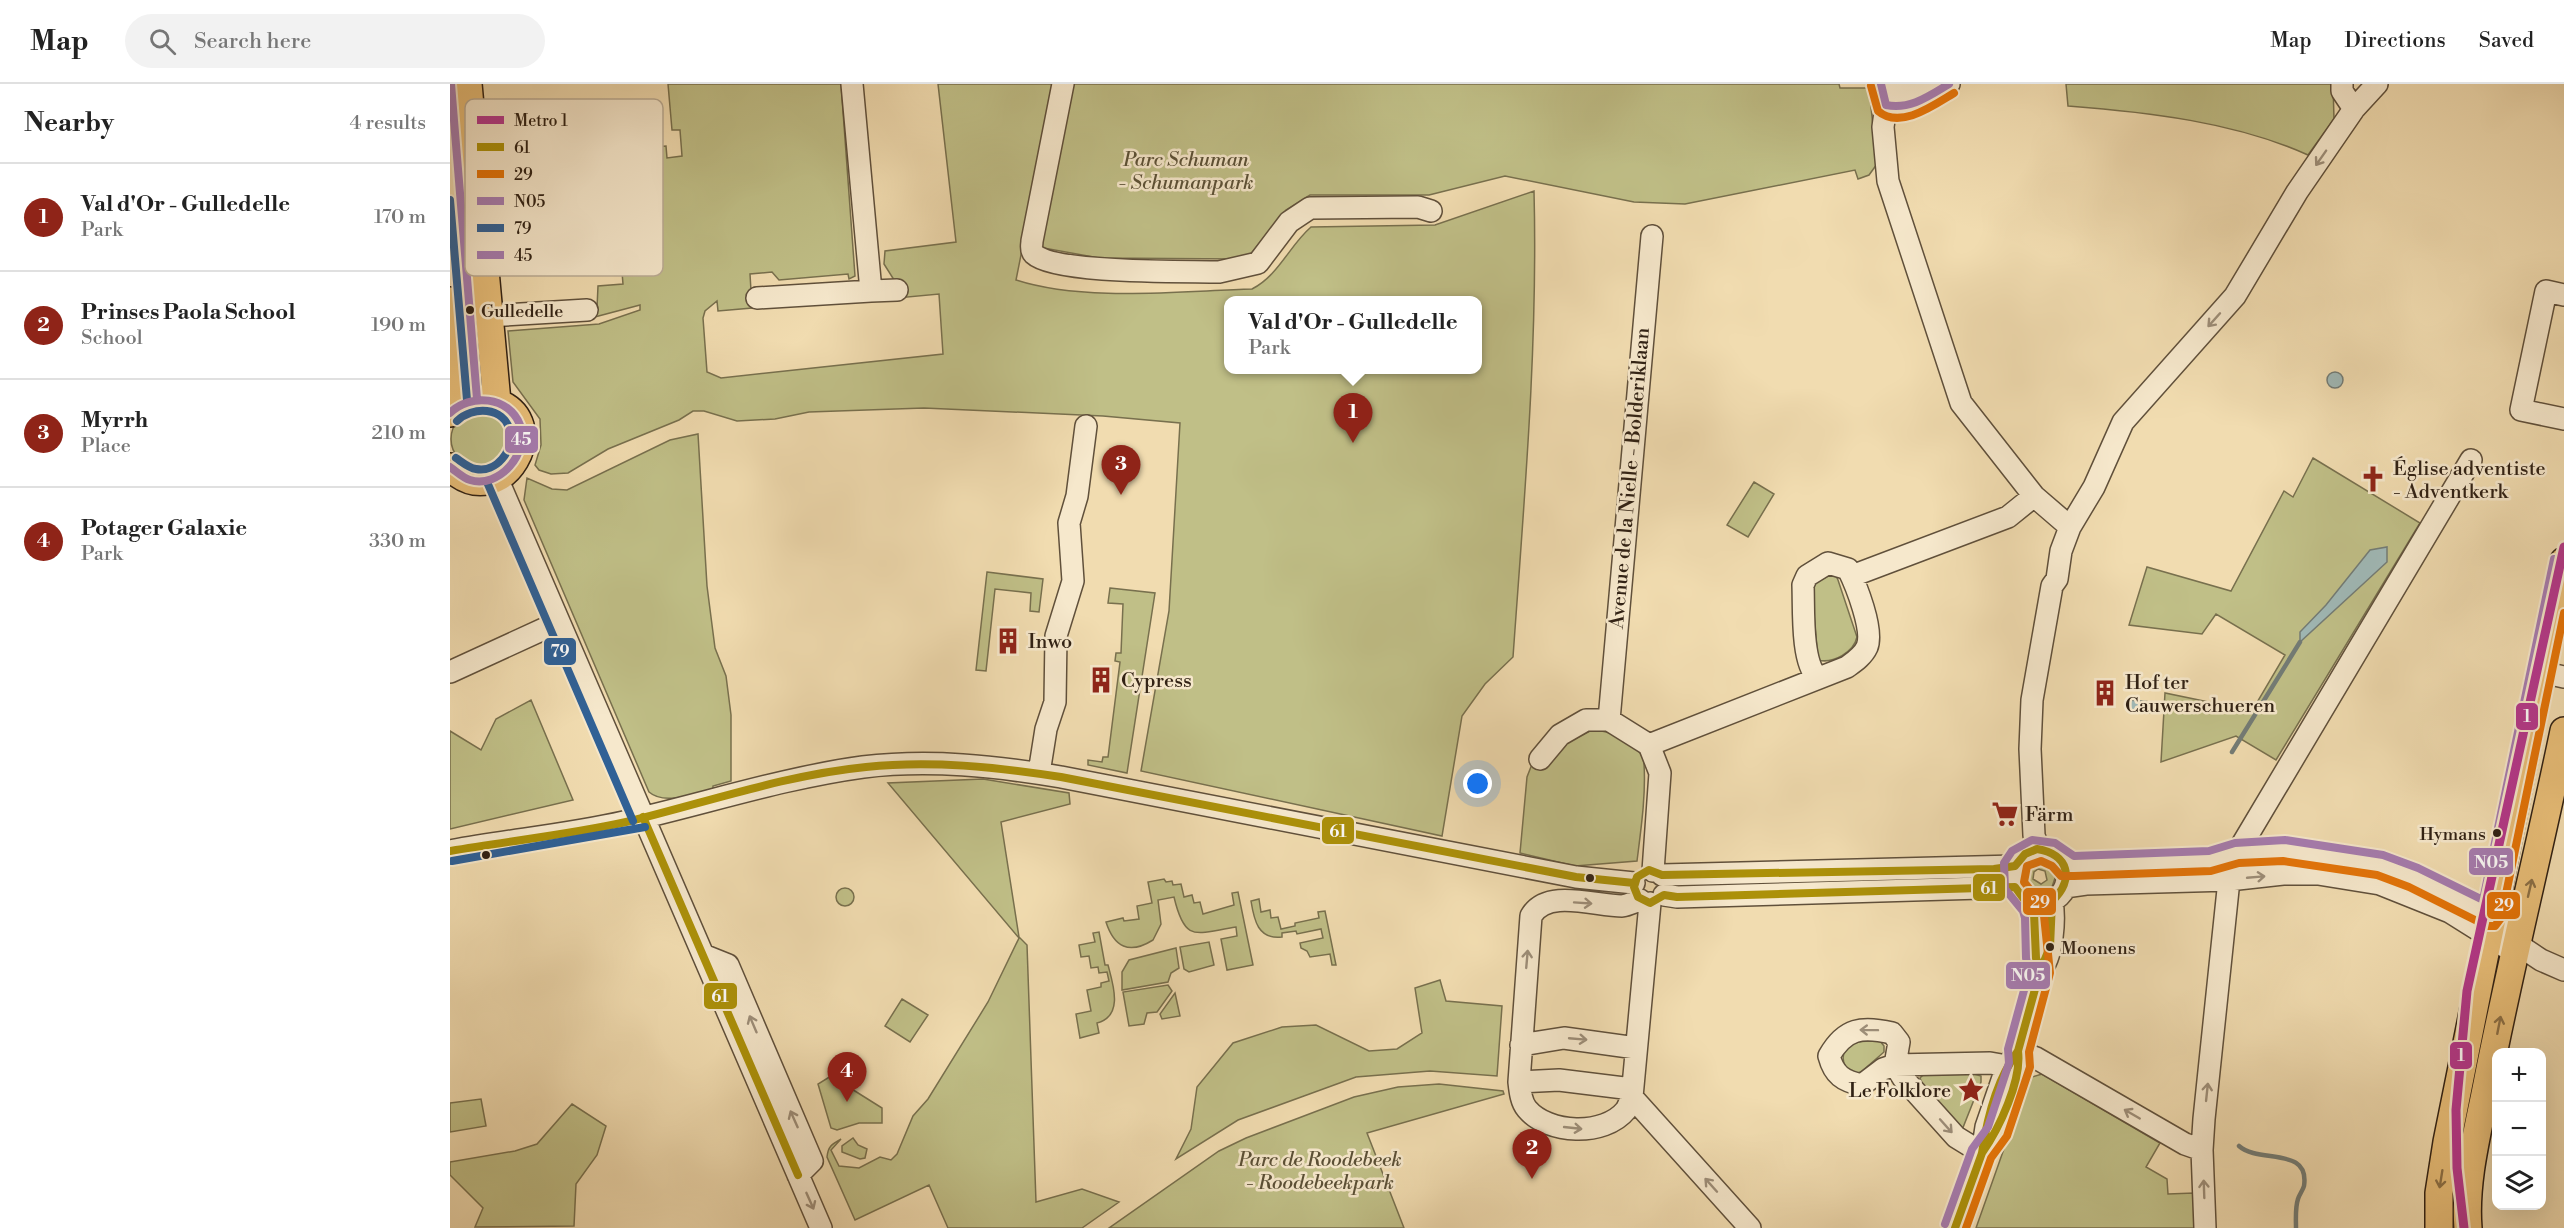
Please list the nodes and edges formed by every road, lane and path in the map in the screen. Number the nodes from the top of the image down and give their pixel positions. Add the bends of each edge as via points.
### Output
1 (468, 84) edge
2 (852, 84) edge
3 (1063, 84) edge
4 (1935, 84) edge
5 (1949, 84) edge
6 (2342, 84) edge
7 (2377, 84) edge
8 (1883, 93) edge
9 (469, 99) edge
10 (2354, 109) junction
11 (1431, 211) dead end
12 (1652, 236) dead end
13 (485, 276) edge
14 (897, 290) dead end
15 (871, 291) junction
16 (2564, 295) edge
17 (757, 298) dead end
18 (450, 300) edge
19 (587, 310) dead end
20 (489, 316) junction
21 (497, 402) junction
22 (454, 410) edge
23 (2564, 418) edge
24 (1086, 426) dead end
25 (2471, 460) dead end
26 (450, 467) edge
27 (497, 478) junction
28 (2034, 496) junction
29 (2070, 526) junction
30 (2564, 561) edge
31 (1852, 576) junction
32 (2052, 586) junction
33 (559, 622) junction
34 (450, 672) edge
35 (2552, 674) edge
36 (1817, 677) junction
37 (1609, 720) junction
38 (2564, 731) edge
39 (1649, 745) junction
40 (1540, 759) dead end
41 (1039, 773) junction
42 (643, 817) junction
43 (2038, 849) junction
44 (2283, 850) junction
45 (450, 851) edge
46 (2237, 853) junction
47 (2065, 866) junction
48 (2283, 874) junction
49 (2015, 877) junction
50 (2229, 880) junction
51 (1650, 888) junction
52 (2058, 894) junction
53 (2030, 902) junction
54 (2489, 926) junction
55 (2517, 944) junction
56 (2040, 970) junction
57 (2564, 970) edge
58 (1521, 1045) junction
59 (1636, 1048) junction
60 (2012, 1059) junction
61 (1519, 1082) junction
62 (1632, 1093) junction
63 (2447, 1142) junction
64 (2475, 1148) junction
65 (2202, 1150) junction
66 (1982, 1153) junction
67 (821, 1228) edge
68 (1750, 1228) edge
69 (1955, 1228) edge
70 (2205, 1228) edge
71 (2439, 1228) edge
72 (2468, 1228) edge

1 - 9 main road
2 - 15 street
3 - 11 street via 1032,241 1035,255 1048,261 1098,270 1219,272 1258,263 1289,222 1310,208 1418,207
4 - 8 street
5 - 8 street via 1897,107
6 - 10 street via 2342,91
7 - 10 street
8 - 28 street via 1888,181 1961,403
10 -> 29 street via 2297,192 2235,296 2123,422 2094,487
12 - 37 street, Avenue de la Nielle - Bolderiklaan
13 - 20 main road
14 - 15 street
15 - 17 street
16 - 23 street via 2546,291 2521,410
18 - 22 main road
19 - 20 street
20 - 21 main road
21 - 22 main road via 477,399
21 - 27 main road via 512,413 522,437 515,462
24 - 41 street via 1070,523 1073,581 1056,636 1055,702
25 - 46 street
26 - 27 main road via 471,480
27 - 33 street
28 - 29 street
28 - 31 street via 2008,516
28 - 32 street via 2055,533 2049,578
29 - 32 street
30 - 35 main road
31 - 36 street via 1867,621 1867,648 1847,667
31 - 36 street via 1848,568 1828,563 1817,567 1803,585 1806,650 1810,670
32 - 43 street via 2032,700 2030,749
33 - 34 street
33 - 42 street
35 - 54 main road
36 - 39 street
37 - 39 street
37 - 40 street via 1586,720 1572,726 1549,745
55 -> 38 main road
39 - 51 street via 1660,773
41 - 42 street via 960,764 864,767 780,782
41 - 51 street
42 - 45 street
42 -> 67 street
43 - 47 street via 2056,855
43 - 49 street via 2022,856
44 - 46 street
44 - 48 street
44 - 54 street via 2380,865 2413,877
46 - 47 street via 2211,861
47 - 52 street via 2067,874
50 -> 48 street
48 - 54 street via 2318,874 2380,884
49 - 51 street via 1677,897
49 - 53 street via 2021,896
50 - 52 street via 2086,884
65 -> 50 street
58 -> 51 street via 1534,910 1554,901 1621,906
51 - 59 street
52 - 53 street via 2041,904
52 - 56 street via 2046,965
53 - 56 street via 2036,920 2036,964
54 - 55 street via 2508,949
54 - 63 main road
55 - 57 street
64 -> 55 main road
56 - 60 street
58 -> 59 street via 1564,1038
58 - 61 street
59 - 62 street
65 -> 60 street via 2036,1058
60 - 66 street via 1986,1127
60 -> 66 street via 1895,1065 1956,1137
61 - 62 street via 1559,1080
61 -> 62 street via 1526,1108 1540,1120 1570,1129 1608,1123 1626,1111
68 -> 62 street
63 - 64 street
63 -> 71 main road via 2439,1192
64 - 72 main road via 2468,1188
70 -> 65 street
66 - 69 street

